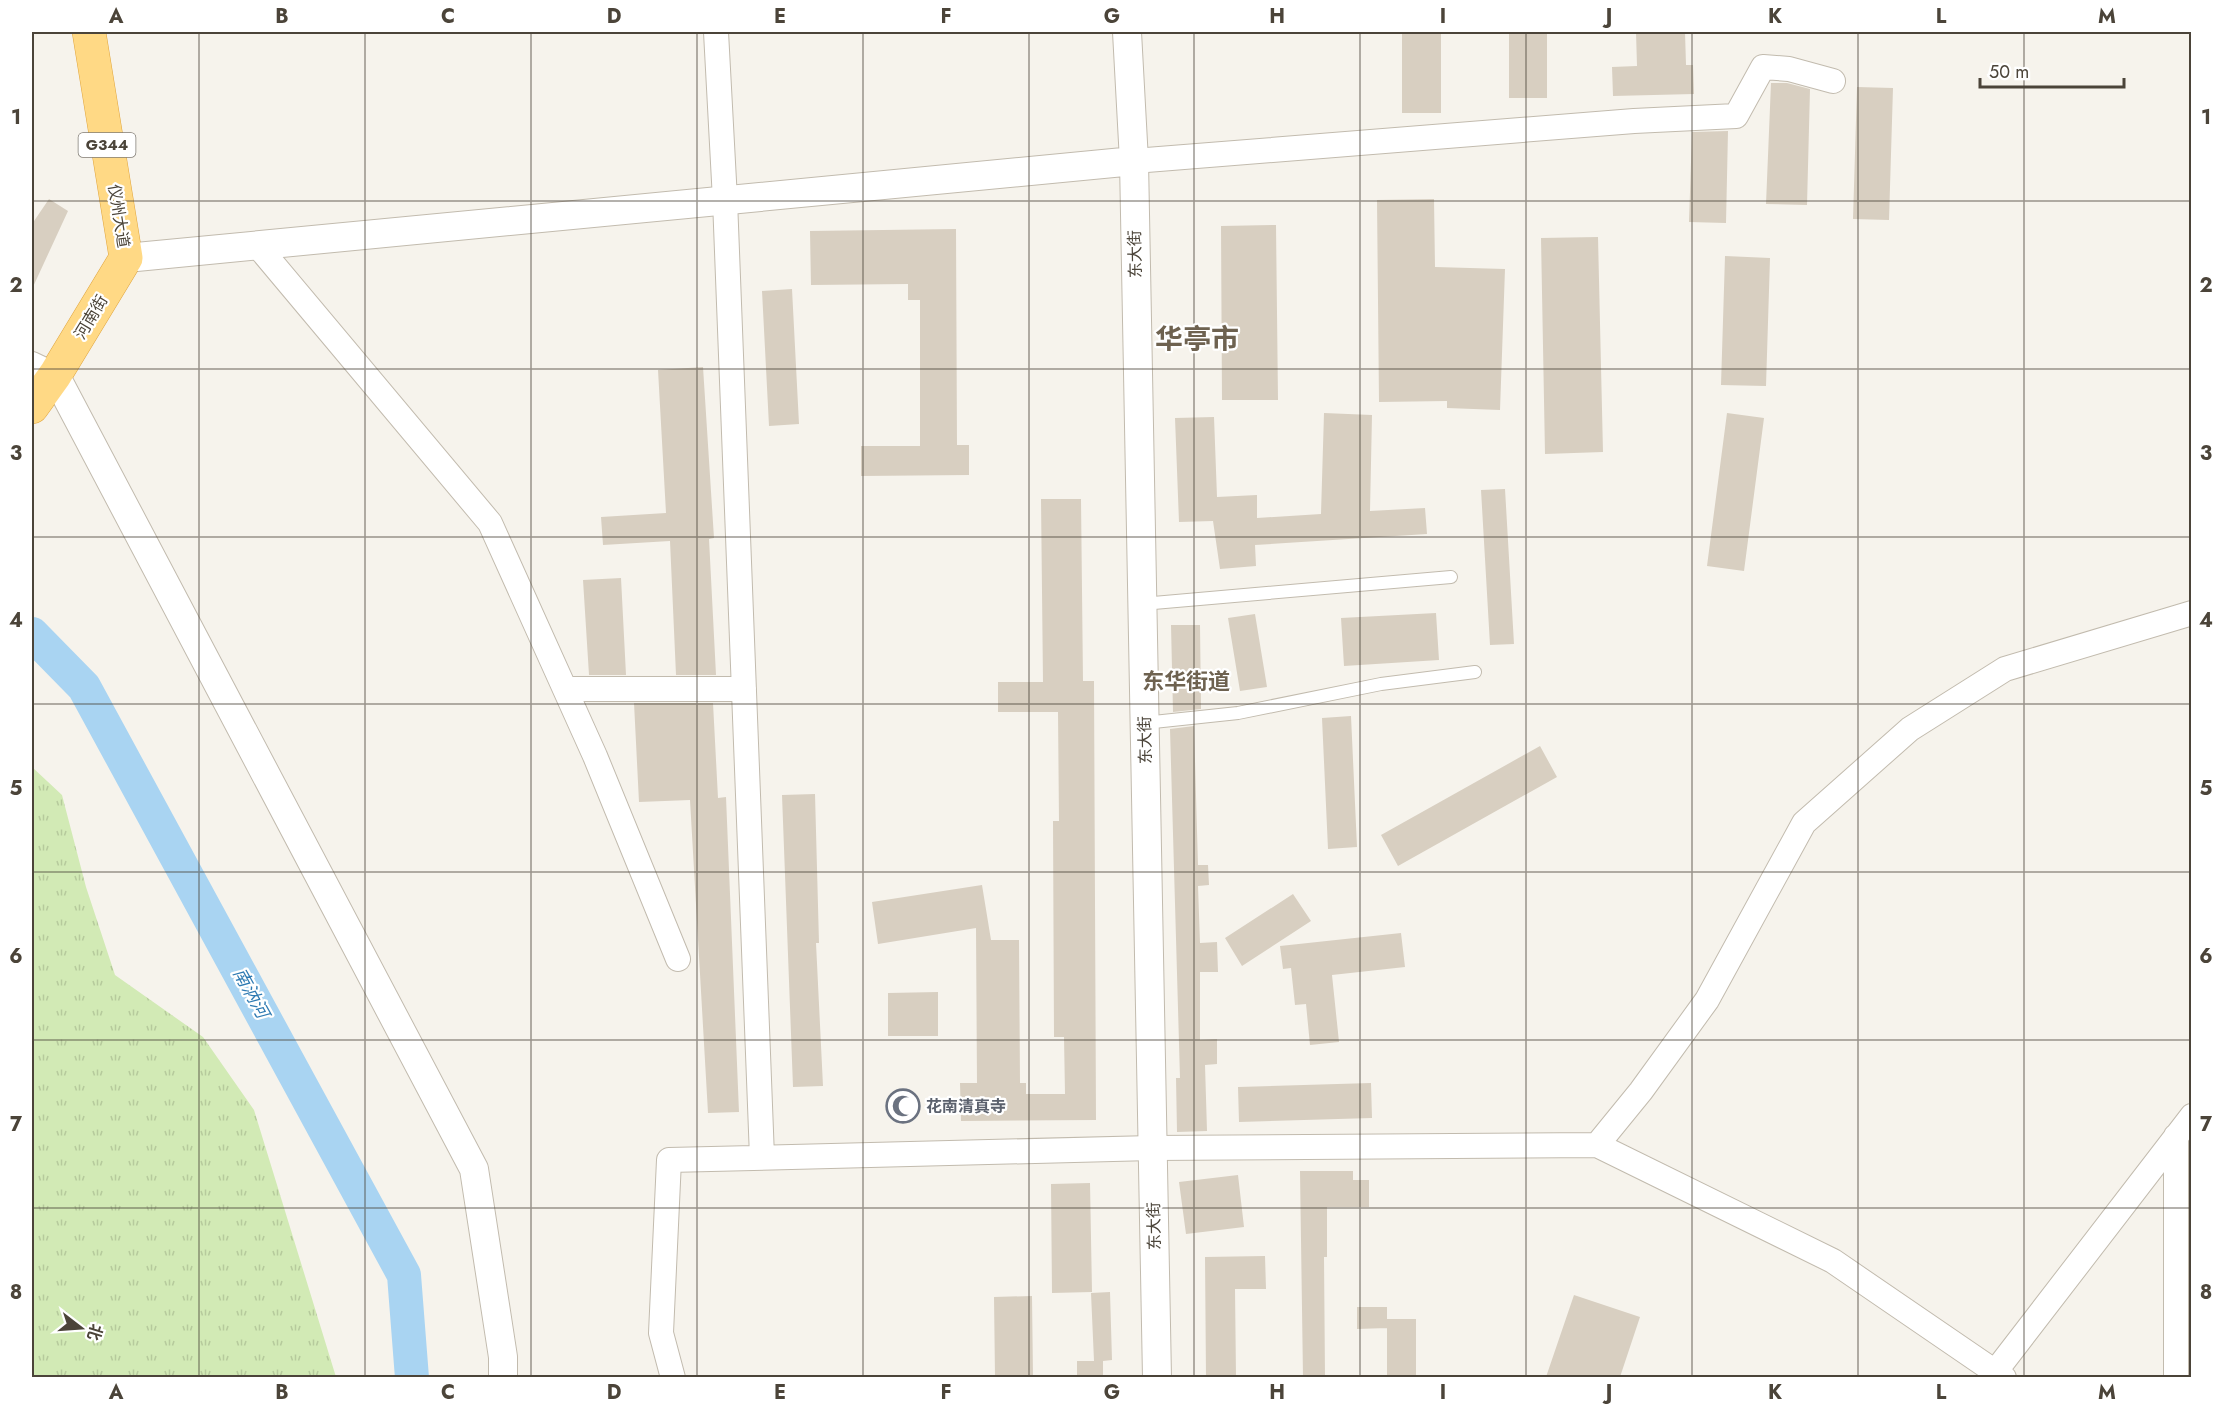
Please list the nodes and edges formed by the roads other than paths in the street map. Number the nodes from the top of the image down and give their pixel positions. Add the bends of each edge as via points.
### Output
1 (89, 32) edge
2 (716, 32) edge
3 (1126, 32) edge
4 (1833, 81) dead end
5 (1134, 161) junction
6 (725, 200) junction
7 (257, 245) junction
8 (126, 258) junction
9 (44, 370) edge
10 (32, 407) edge
11 (1451, 576) dead end
12 (1142, 604) junction
13 (2192, 613) edge
14 (1475, 672) dead end
15 (565, 689) junction
16 (744, 689) junction
17 (1144, 723) junction
18 (678, 958) dead end
19 (2192, 1116) edge
20 (2176, 1136) junction
21 (1597, 1145) junction
22 (1152, 1148) junction
23 (762, 1157) junction
24 (2000, 1375) edge
25 (503, 1377) edge
26 (673, 1377) edge
27 (1157, 1377) edge
28 (2176, 1377) edge

1 - 8 highway, 仪州大道 / G344
2 - 6 street
3 - 5 street, 东大街
4 - 5 street via 1789,69 1763,67 1736,116
5 - 6 street
5 - 12 street, 东大街
6 - 7 street
6 - 16 street
7 - 8 street
7 - 15 street via 490,523
8 - 9 highway, 河南街
9 - 10 highway, 河南街
9 - 25 street via 474,1169
11 - 12 lane
12 - 17 street, 东大街
13 - 21 street via 2005,669 1910,729 1804,823 1707,1000
14 - 17 lane via 1382,684 1238,713
15 - 16 street
15 - 18 street
16 - 23 street
17 - 22 street, 东大街
19 - 20 street
20 - 24 street
20 - 28 street
21 - 22 street
21 - 24 street via 1833,1261
22 - 23 street
22 - 27 street, 东大街
23 - 26 street via 669,1160 662,1333

